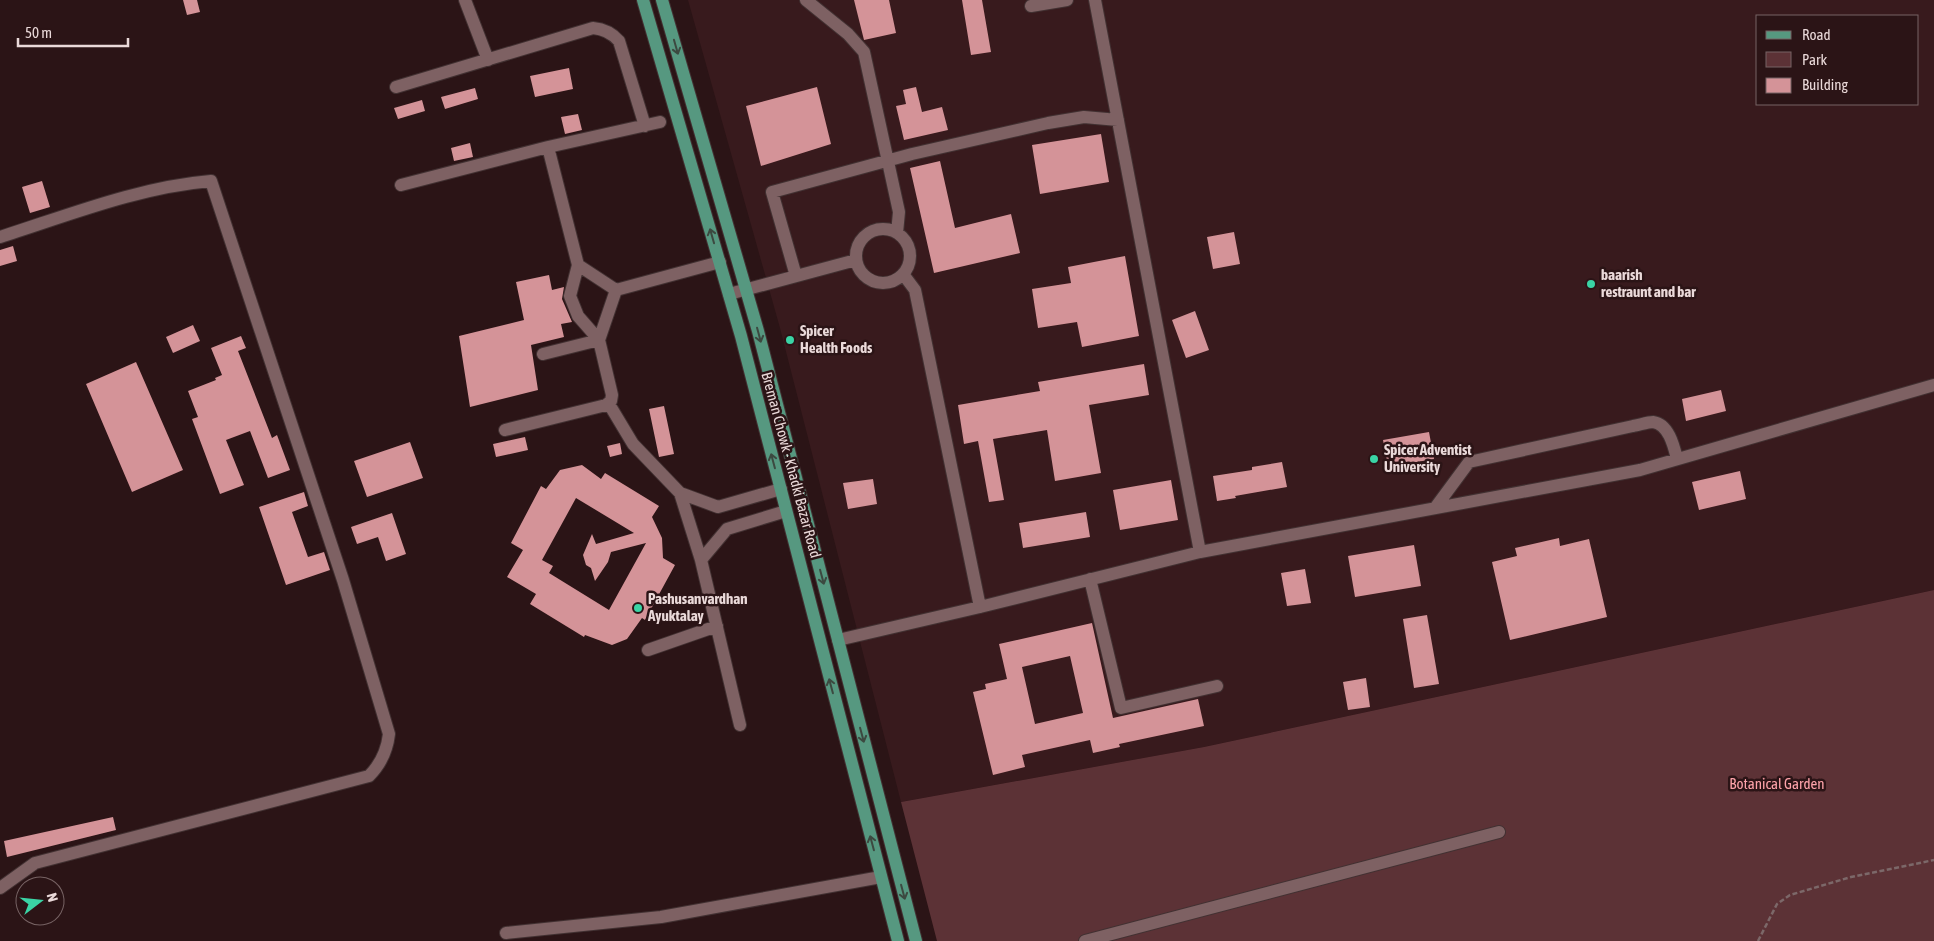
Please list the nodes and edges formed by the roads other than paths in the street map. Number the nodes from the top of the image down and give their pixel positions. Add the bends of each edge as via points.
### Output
1 (465, 0) edge
2 (643, 0) edge
3 (662, 0) edge
4 (806, 0) edge
5 (1067, 0) edge
6 (1095, 0) edge
7 (1031, 6) dead end
8 (488, 60) junction
9 (396, 87) dead end
10 (1118, 120) junction
11 (660, 122) dead end
12 (645, 126) junction
13 (548, 147) junction
14 (888, 162) junction
15 (401, 185) dead end
16 (897, 233) junction
17 (0, 237) edge
18 (856, 260) junction
19 (720, 262) junction
20 (578, 265) junction
21 (903, 274) junction
22 (796, 276) junction
23 (745, 289) junction
24 (616, 290) junction
25 (729, 294) junction
26 (599, 340) junction
27 (543, 354) dead end
28 (1934, 386) edge
29 (609, 404) junction
30 (505, 430) dead end
31 (1677, 459) junction
32 (781, 489) junction
33 (680, 493) junction
34 (1435, 508) junction
35 (786, 511) junction
36 (1200, 552) junction
37 (701, 560) junction
38 (1090, 579) junction
39 (980, 607) junction
40 (717, 626) junction
41 (838, 640) junction
42 (648, 650) dead end
43 (1217, 686) dead end
44 (740, 725) dead end
45 (1498, 832) dead end
46 (881, 877) junction
47 (0, 888) edge
48 (506, 933) dead end
49 (898, 941) edge
50 (916, 941) edge
51 (1085, 941) edge

1 - 8 street
19 -> 2 main road, Breman Chowk - Khadki Bazar Road
3 -> 23 main road, Breman Chowk - Khadki Bazar Road
4 - 14 street via 848,34 864,52
5 - 7 street
6 - 10 street
8 - 9 street
8 - 12 street via 593,28 607,31 619,41
10 - 14 street via 1084,117 1048,123
10 - 36 street
11 - 12 street
12 - 13 street
13 - 15 street
13 - 20 street
14 - 16 street via 899,212
14 - 22 street via 772,192
16 - 18 street via 882,229 868,233 858,245
16 - 21 street via 909,252
17 - 47 street via 133,195 176,184 211,181 343,580 389,734 382,758 368,776 35,863
18 - 21 street via 862,274 875,282 890,282
18 - 22 street
19 - 24 street
19 - 25 main road, Breman Chowk - Khadki Bazar Road
20 - 24 street
20 - 26 street via 570,296 578,316
21 - 39 street via 915,290
22 - 23 street
23 - 25 street
23 -> 41 main road, Breman Chowk - Khadki Bazar Road
24 - 26 street
32 -> 25 main road, Breman Chowk - Khadki Bazar Road
26 - 27 street
26 - 29 street via 612,395
28 - 31 street
29 - 30 street
29 - 33 street via 633,444
31 - 34 street via 1640,470
31 - 34 street via 1665,428 1654,422 1633,426 1469,462
32 - 33 street via 718,507
32 - 35 main road, Breman Chowk - Khadki Bazar Road
33 - 37 street
34 - 36 street
35 - 37 street via 727,529
46 -> 35 main road, Breman Chowk - Khadki Bazar Road
36 - 38 street
37 - 40 street
38 - 39 street
38 - 43 street via 1121,708
39 - 41 street
40 - 42 street
40 - 44 street
41 -> 50 main road, Breman Chowk - Khadki Bazar Road
45 - 51 street
46 - 48 street via 661,917
46 - 49 main road, Breman Chowk - Khadki Bazar Road

